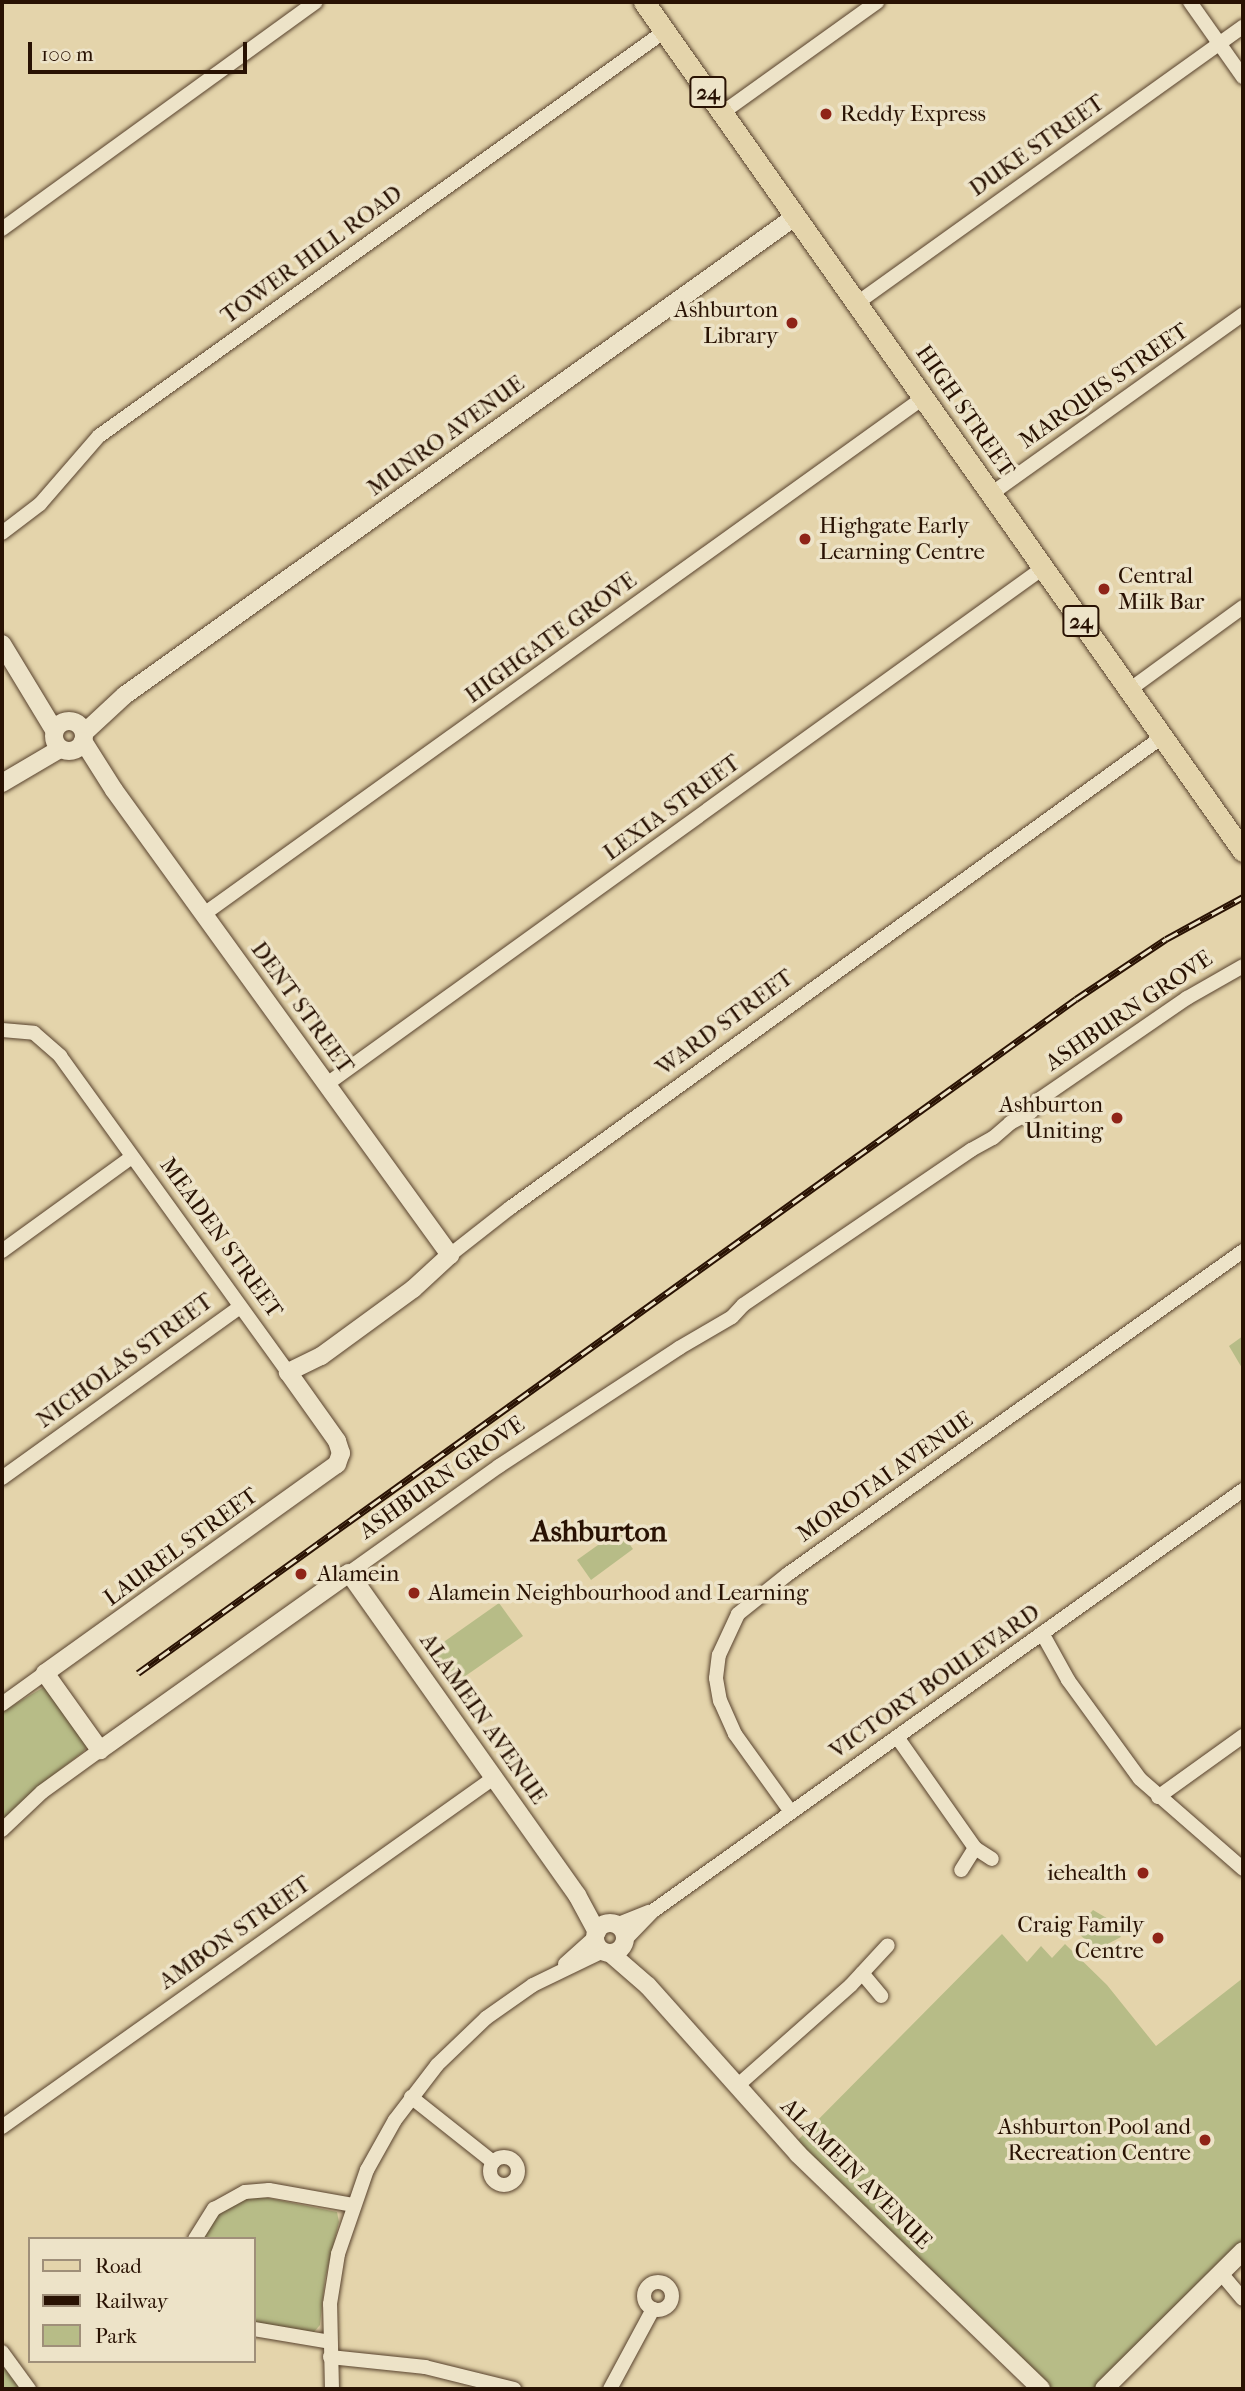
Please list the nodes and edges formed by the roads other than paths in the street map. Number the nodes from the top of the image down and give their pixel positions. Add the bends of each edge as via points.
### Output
1 (316, 2) edge
2 (644, 2) edge
3 (877, 2) edge
4 (1190, 2) edge
5 (1243, 27) edge
6 (665, 31) junction
7 (1220, 44) junction
8 (1243, 77) edge
9 (722, 113) junction
10 (796, 216) junction
11 (2, 229) edge
12 (857, 303) junction
13 (1243, 314) edge
14 (923, 398) junction
15 (991, 494) junction
16 (2, 533) edge
17 (1043, 568) junction
18 (1243, 607) edge
19 (2, 644) edge
20 (1129, 690) junction
21 (69, 736) junction
22 (1162, 737) junction
23 (8, 779) edge
24 (1243, 851) edge
25 (204, 914) junction
26 (1243, 966) edge
27 (2, 1030) edge
28 (327, 1084) junction
29 (132, 1157) junction
30 (2, 1251) edge
31 (1243, 1251) edge
32 (450, 1255) junction
33 (240, 1307) junction
34 (291, 1378) junction
35 (337, 1464) joint
36 (2, 1478) edge
37 (1243, 1490) edge
38 (349, 1573) junction
39 (1037, 1637) junction
40 (48, 1670) junction
41 (2, 1704) edge
42 (1243, 1736) edge
43 (897, 1737) junction
44 (104, 1747) junction
45 (495, 1777) junction
46 (1158, 1797) junction
47 (791, 1812) junction
48 (2, 1830) edge
49 (975, 1848) junction
50 (992, 1859) dead end
51 (1243, 1869) edge
52 (961, 1870) dead end
53 (610, 1938) junction
54 (888, 1945) dead end
55 (862, 1973) junction
56 (881, 1996) dead end
57 (737, 2086) junction
58 (411, 2097) junction
59 (2, 2127) edge
60 (493, 2162) dead end
61 (353, 2205) junction
62 (196, 2237) edge
63 (1243, 2251) edge
64 (1220, 2272) junction
65 (1243, 2299) edge
66 (653, 2309) dead end
67 (256, 2330) edge
68 (330, 2350) junction
69 (2, 2352) edge
70 (1106, 2388) edge
71 (29, 2389) edge
72 (332, 2389) edge
73 (514, 2389) edge
74 (610, 2389) edge
75 (1042, 2389) edge

1 - 11 street
2 - 6 main road, HIGH STREET / 24
3 - 9 street
4 - 7 street
5 - 7 street, DUKE STREET
6 - 9 main road, HIGH STREET / 24
6 - 16 street, TOWER HILL ROAD via 99,436 40,504
7 - 8 street
7 - 12 street, DUKE STREET
9 - 10 main road, HIGH STREET / 24
10 - 12 main road, HIGH STREET / 24
10 - 21 street, MUNRO AVENUE
12 - 14 main road, HIGH STREET / 24
13 - 15 street, MARQUIS STREET
14 - 15 main road, HIGH STREET / 24
14 - 25 street, HIGHGATE GROVE
15 - 17 main road, HIGH STREET / 24
17 - 20 main road, HIGH STREET / 24
17 - 28 street, LEXIA STREET
18 - 20 street
19 - 21 street, DENT STREET
20 - 22 main road, HIGH STREET / 24
21 - 23 street, MUNRO AVENUE
21 - 25 street, DENT STREET
22 - 24 main road, HIGH STREET / 24
22 - 32 street, WARD STREET
25 - 28 street, DENT STREET
26 - 38 street, ASHBURN GROVE via 1187,998 1043,1098 1005,1116 971,1150 743,1305 709,1318 679,1348 499,1466
27 - 29 street, MEADEN STREET via 34,1033 50,1044
28 - 32 street, DENT STREET
29 - 30 street
29 - 33 street, MEADEN STREET
31 - 47 street, MOROTAI AVENUE via 738,1614 719,1655 720,1701 735,1734
32 - 34 street, WARD STREET via 413,1289
33 - 34 street, MEADEN STREET
33 - 36 street, NICHOLAS STREET
34 - 35 street, MEADEN STREET via 337,1441 341,1453
35 - 40 street, LAUREL STREET
37 - 39 street, VICTORY BOULEVARD
38 - 44 street, ASHBURN GROVE
38 - 45 street, ALAMEIN AVENUE
39 - 43 street, VICTORY BOULEVARD
39 - 46 street
40 - 41 street, LAUREL STREET
40 - 44 street
42 - 46 street
43 - 47 street, VICTORY BOULEVARD
43 - 49 street
44 - 48 street, ASHBURN GROVE via 42,1792
45 - 53 street, ALAMEIN AVENUE
45 - 59 street, AMBON STREET
46 - 51 street
47 - 53 street, VICTORY BOULEVARD
49 - 50 street
49 - 52 street
53 - 57 street, ALAMEIN AVENUE
53 - 58 street, VICTORY BOULEVARD via 516,1996 467,2034
54 - 55 street
55 - 56 street
55 - 57 street
57 - 75 street, ALAMEIN AVENUE via 798,2154
58 - 60 street
58 - 61 street, VICTORY BOULEVARD via 380,2144
61 - 62 street via 270,2190 246,2192 214,2209
61 - 68 street, VICTORY BOULEVARD via 332,2281
63 - 64 street
64 - 65 street
64 - 70 street
66 - 74 street
67 - 68 street
68 - 72 street, VICTORY BOULEVARD
68 - 73 street
69 - 71 street

